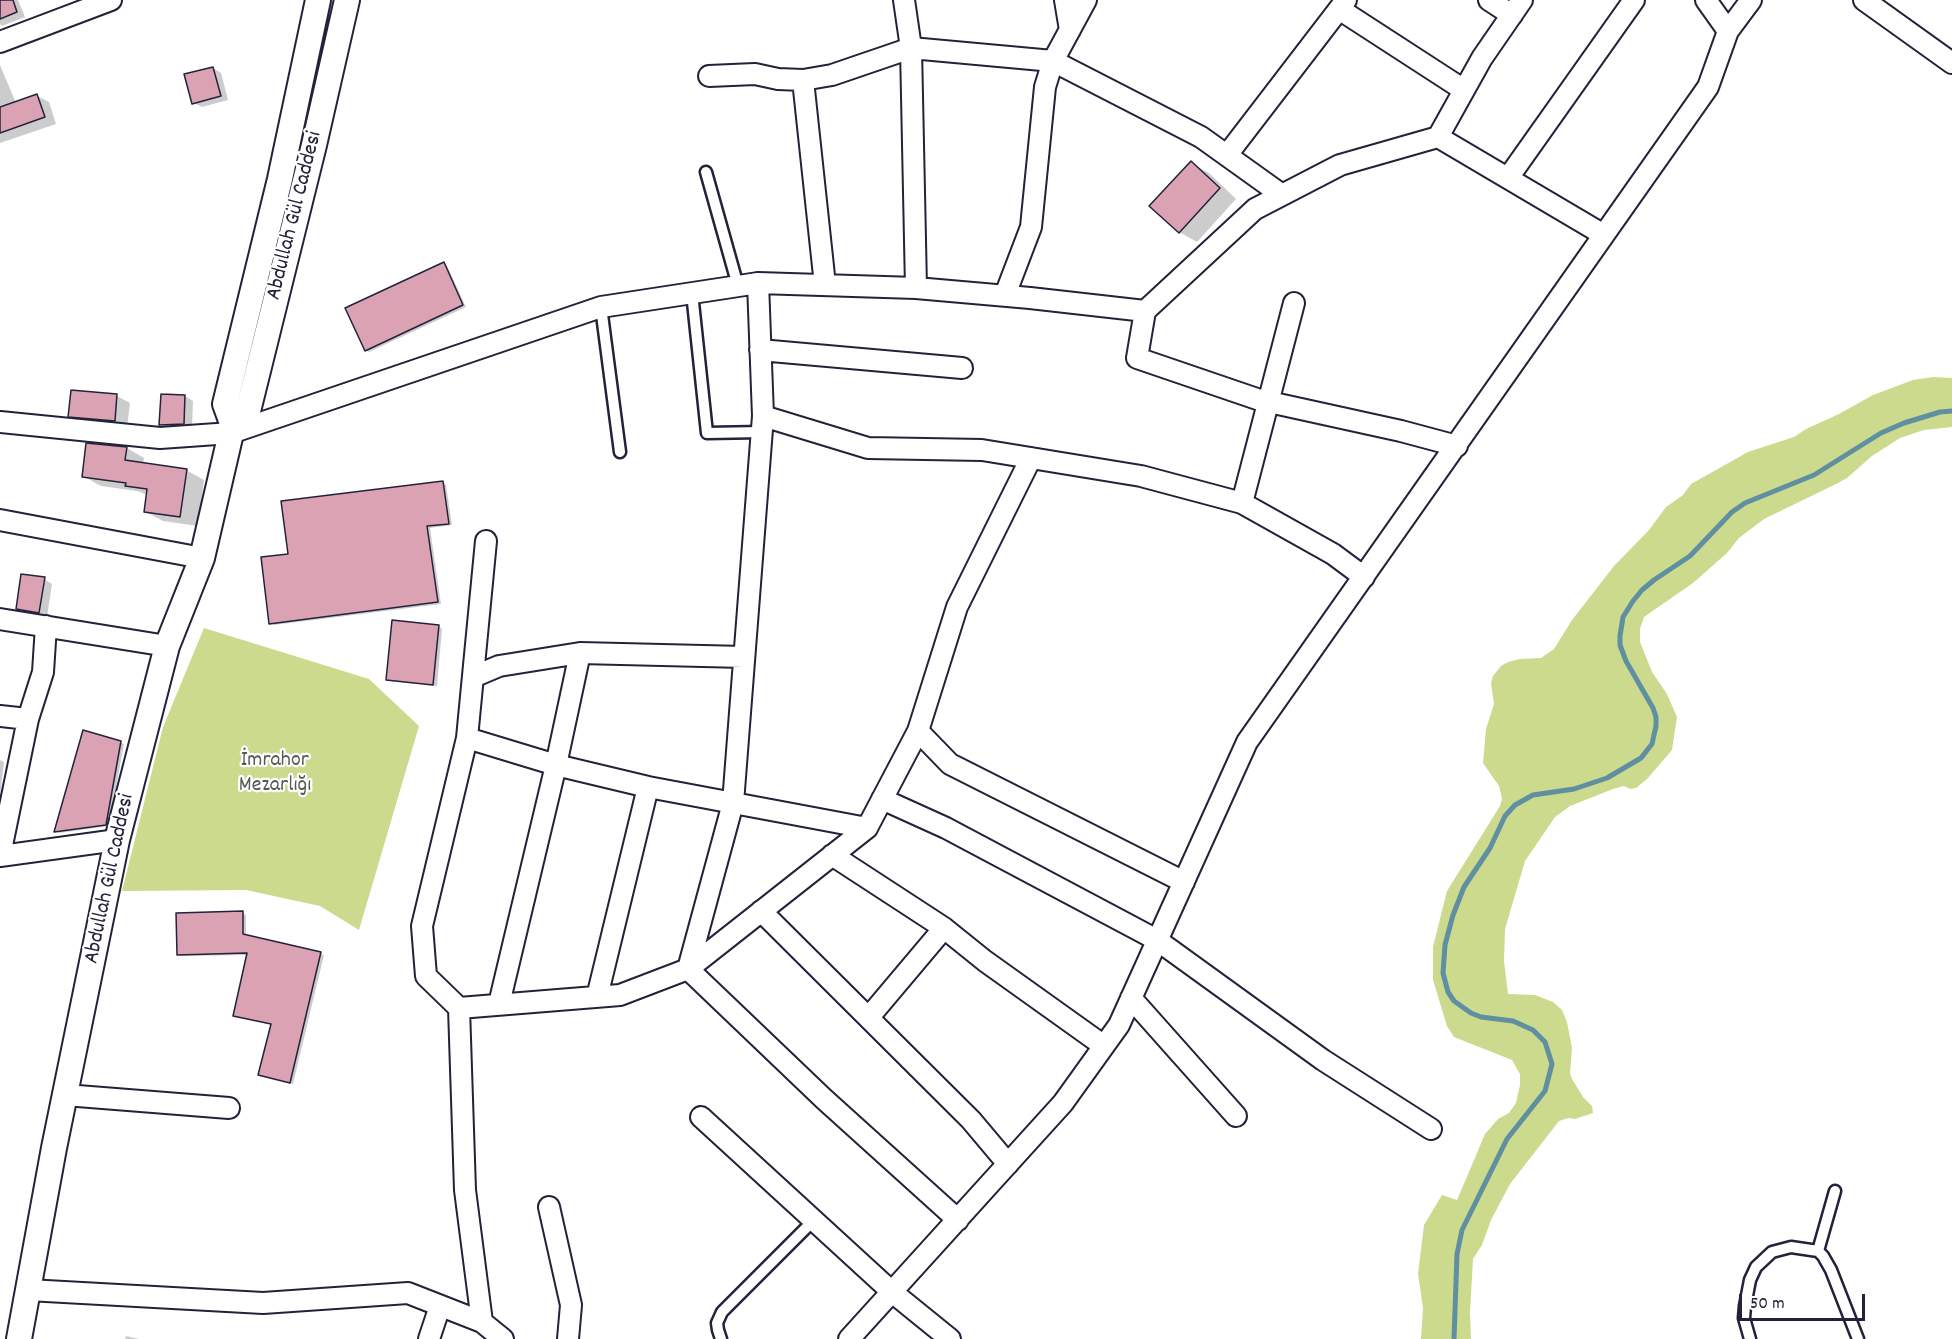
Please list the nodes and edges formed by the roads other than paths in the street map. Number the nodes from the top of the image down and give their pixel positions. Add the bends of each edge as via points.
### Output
1 (111, 0) edge
2 (318, 0) edge
3 (347, 0) edge
4 (904, 0) edge
5 (1065, 0) edge
6 (1086, 0) edge
7 (1489, 0) edge
8 (1634, 0) edge
9 (1706, 0) edge
10 (1751, 0) edge
11 (1864, 0) edge
12 (1342, 5) edge
13 (1517, 7) edge
14 (1070, 30) junction
15 (1728, 31) junction
16 (0, 42) edge
17 (910, 48) junction
18 (1053, 61) junction
19 (1952, 63) edge
20 (710, 76) dead end
21 (803, 80) junction
22 (1464, 90) junction
23 (1438, 137) junction
24 (1227, 155) junction
25 (706, 172) dead end
26 (1508, 178) junction
27 (1282, 195) junction
28 (1604, 235) junction
29 (758, 283) junction
30 (825, 285) junction
31 (738, 286) junction
32 (916, 288) junction
33 (692, 293) junction
34 (1005, 295) junction
35 (1294, 303) dead end
36 (602, 307) junction
37 (1145, 311) junction
38 (760, 350) junction
39 (962, 368) dead end
40 (1269, 402) junction
41 (0, 422) edge
42 (762, 424) junction
43 (232, 430) junction
44 (1457, 446) junction
45 (620, 452) dead end
46 (1031, 458) junction
47 (1242, 503) junction
48 (0, 520) edge
49 (486, 542) dead end
50 (202, 558) junction
51 (1364, 577) junction
52 (0, 619) edge
53 (46, 626) junction
54 (166, 646) junction
55 (580, 653) junction
56 (744, 657) junction
57 (473, 676) junction
58 (0, 716) edge
59 (28, 719) junction
60 (918, 731) junction
61 (467, 738) junction
62 (556, 765) junction
63 (648, 787) junction
64 (882, 799) junction
65 (733, 803) junction
66 (867, 828) junction
67 (117, 840) junction
68 (832, 855) junction
69 (0, 856) edge
70 (1184, 882) junction
71 (761, 911) junction
72 (944, 928) junction
73 (1157, 940) junction
74 (688, 969) junction
75 (597, 996) junction
76 (1131, 998) junction
77 (499, 1004) junction
78 (459, 1008) junction
79 (869, 1017) junction
80 (1104, 1046) junction
81 (65, 1095) junction
82 (228, 1108) dead end
83 (1236, 1116) dead end
84 (701, 1118) dead end
85 (1431, 1129) dead end
86 (1008, 1164) junction
87 (1835, 1191) dead end
88 (549, 1207) dead end
89 (958, 1220) junction
90 (813, 1221) junction
91 (1818, 1251) junction
92 (28, 1290) junction
93 (892, 1292) junction
94 (440, 1306) junction
95 (482, 1322) junction
96 (19, 1339) edge
97 (429, 1339) edge
98 (503, 1339) edge
99 (568, 1339) edge
100 (722, 1339) edge
101 (849, 1339) edge
102 (950, 1339) edge
103 (1750, 1339) edge
104 (1858, 1339) edge

1 - 16 street
2 - 43 street, Abdullah Gül Caddesi via 280,179 225,404
3 - 43 street, Abdullah Gül Caddesi via 248,411
4 - 17 street
5 - 14 street
6 - 14 street
7 - 13 street
8 - 26 street
9 - 15 street
10 - 15 street
11 - 19 street
12 - 22 street
12 - 24 street
13 - 22 street
14 - 18 street
15 - 28 street via 1708,87
17 - 18 street
17 - 21 street via 832,75
17 - 32 street
18 - 24 street via 1201,137
18 - 34 street via 1045,87 1031,226
20 - 21 street via 755,74
21 - 30 street
22 - 23 street
23 - 26 street
23 - 27 street via 1340,165
24 - 27 street
25 - 31 lane
26 - 28 street
27 - 37 street via 1255,209
28 - 44 street
29 - 30 street
29 - 31 street
29 - 38 street
30 - 32 street
31 - 33 street
32 - 34 street
33 - 36 street
33 - 42 lane via 707,433
34 - 37 street
35 - 40 street
36 - 43 street
36 - 45 lane
37 - 40 street via 1137,358
38 - 39 street
38 - 42 street
40 - 44 street
40 - 47 street
41 - 43 street via 160,438
42 - 46 street via 868,448 982,450
42 - 56 street
43 - 50 street, Abdullah Gül Caddesi
44 - 51 street
46 - 47 street via 1141,476
46 - 60 street via 957,606
47 - 51 street via 1333,554
48 - 50 street
49 - 57 street
50 - 54 street, Abdullah Gül Caddesi
51 - 70 street via 1247,742
52 - 53 street
53 - 54 street
53 - 59 street via 43,672
54 - 67 street, Abdullah Gül Caddesi
55 - 56 street
55 - 57 street via 499,666
55 - 62 street
56 - 65 street
57 - 61 street
58 - 59 street
59 - 69 street
60 - 64 street
60 - 70 street via 950,764
61 - 62 street
61 - 78 street via 422,926 426,976
62 - 63 street
62 - 77 street
63 - 65 street
63 - 75 street
64 - 66 street
64 - 73 street via 946,828
65 - 66 street
65 - 74 street
66 - 68 street
67 - 69 street
67 - 81 street, Abdullah Gül Caddesi
68 - 71 street
68 - 72 street
70 - 73 street
71 - 74 street
71 - 79 street
72 - 79 street
72 - 80 street
73 - 76 street
73 - 85 street via 1323,1060
74 - 75 street via 620,995
74 - 89 street
75 - 77 street
76 - 80 street
76 - 83 street
77 - 78 street
78 - 95 street via 465,1190
79 - 86 street via 971,1120
80 - 86 street via 1063,1103
81 - 82 street
81 - 92 street, Abdullah Gül Caddesi
84 - 90 street
86 - 89 street
87 - 91 lane
88 - 99 street via 571,1305
89 - 93 street
90 - 93 street
90 - 100 lane via 722,1312 717,1323
91 - 103 lane via 1785,1247 1760,1261 1750,1280 1745,1306
91 - 104 lane via 1831,1270
92 - 94 street via 263,1303 408,1293
92 - 96 street, Abdullah Gül Caddesi
93 - 101 street
93 - 102 street
94 - 95 street
94 - 97 street
95 - 98 street

